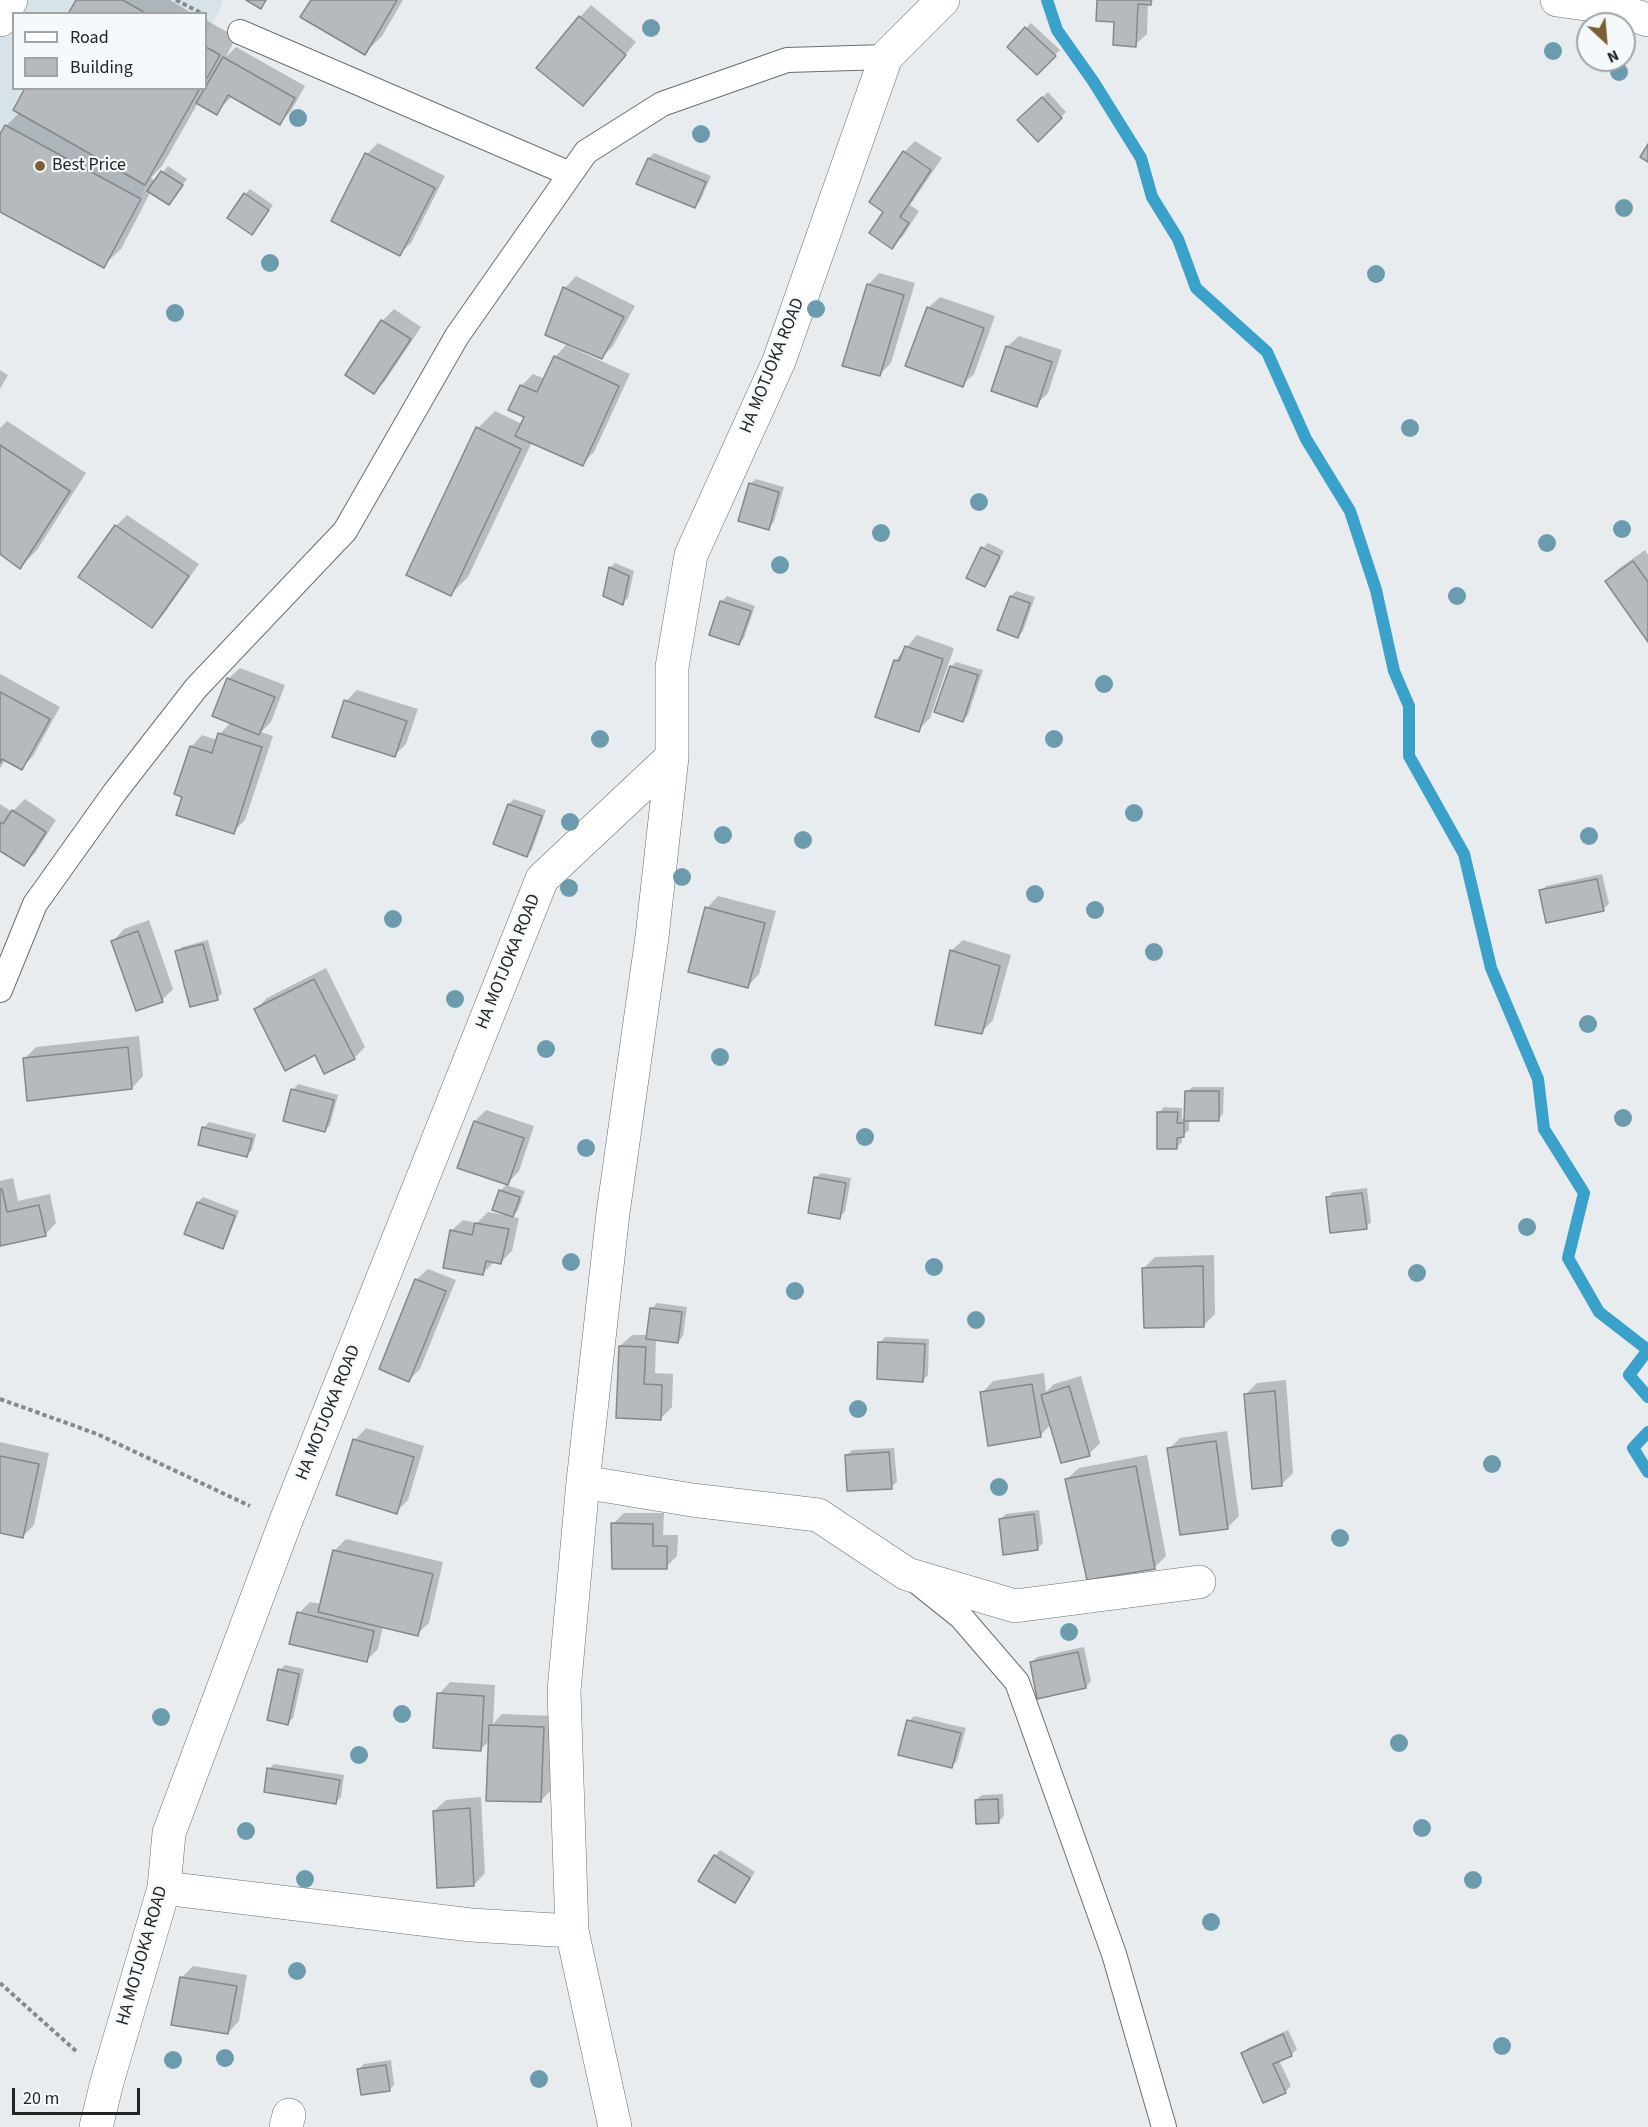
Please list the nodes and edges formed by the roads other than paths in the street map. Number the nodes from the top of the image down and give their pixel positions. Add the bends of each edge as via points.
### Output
1 (11, 0) edge
2 (943, 0) edge
3 (1557, 0) edge
4 (1648, 20) edge
5 (0, 21) edge
6 (240, 32) dead end
7 (885, 57) junction
8 (570, 174) junction
9 (672, 757) junction
10 (0, 990) edge
11 (583, 1482) junction
12 (907, 1574) junction
13 (1199, 1582) dead end
14 (164, 1888) junction
15 (572, 1931) junction
16 (96, 2127) edge
17 (615, 2127) edge
18 (1164, 2127) edge

1 - 5 street
2 - 7 street, HA MOTJOKA ROAD
3 - 4 street via 1607,7
6 - 8 lane
7 - 8 lane via 788,60 662,104 586,152
7 - 9 street, HA MOTJOKA ROAD via 779,361 691,555 672,667
8 - 10 lane via 457,336 345,531 196,688 35,904
9 - 11 street, HA MOTJOKA ROAD
9 - 14 street, HA MOTJOKA ROAD via 542,879 285,1523 169,1833
11 - 12 street via 818,1515
11 - 15 street, HA MOTJOKA ROAD via 564,1691
12 - 13 street via 1015,1606
12 - 18 lane via 961,1617 1017,1682 1114,1954
14 - 15 street via 471,1925
14 - 16 street, HA MOTJOKA ROAD
15 - 17 street, HA MOTJOKA ROAD

